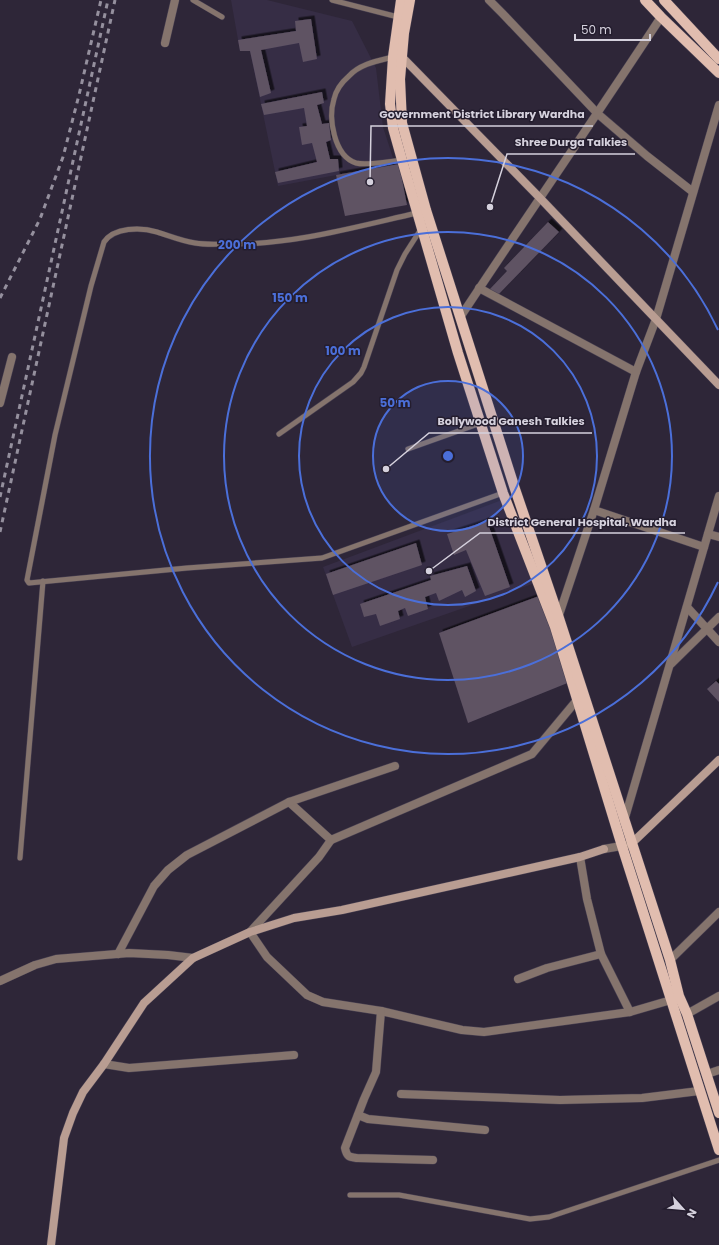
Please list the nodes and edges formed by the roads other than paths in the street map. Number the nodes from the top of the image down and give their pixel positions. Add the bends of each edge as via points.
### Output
1 (174, 0) edge
2 (193, 0) edge
3 (332, 0) edge
4 (401, 0) edge
5 (410, 0) edge
6 (489, 0) edge
7 (645, 0) edge
8 (667, 1) edge
9 (222, 17) dead end
10 (398, 17) junction
11 (661, 17) junction
12 (165, 43) dead end
13 (398, 57) junction
14 (719, 59) edge
15 (719, 74) edge
16 (719, 105) edge
17 (598, 114) junction
18 (402, 160) junction
19 (693, 192) junction
20 (540, 197) junction
21 (417, 213) junction
22 (421, 229) junction
23 (479, 288) junction
24 (461, 316) junction
25 (656, 318) junction
26 (12, 357) dead end
27 (636, 372) junction
28 (719, 385) edge
29 (0, 403) edge
30 (481, 423) junction
31 (279, 434) dead end
32 (408, 449) dead end
33 (503, 493) junction
34 (719, 496) edge
35 (594, 510) junction
36 (708, 534) junction
37 (719, 537) edge
38 (704, 547) junction
39 (43, 582) junction
40 (686, 607) junction
41 (558, 615) junction
42 (719, 617) edge
43 (555, 627) junction
44 (707, 629) junction
45 (719, 642) edge
46 (670, 664) junction
47 (577, 700) junction
48 (719, 760) edge
49 (395, 766) dead end
50 (289, 802) junction
51 (624, 822) junction
52 (331, 840) junction
53 (627, 845) junction
54 (580, 857) junction
55 (20, 858) dead end
56 (719, 912) edge
57 (250, 932) junction
58 (118, 954) junction
59 (601, 954) junction
60 (193, 958) junction
61 (670, 960) junction
62 (518, 979) dead end
63 (0, 981) edge
64 (719, 996) edge
65 (671, 1000) junction
66 (381, 1011) junction
67 (630, 1012) junction
68 (687, 1014) junction
69 (294, 1055) dead end
70 (104, 1064) junction
71 (719, 1070) edge
72 (707, 1074) junction
73 (401, 1094) dead end
74 (701, 1095) junction
75 (719, 1113) edge
76 (358, 1115) junction
77 (485, 1130) dead end
78 (719, 1150) edge
79 (433, 1160) dead end
80 (719, 1160) edge
81 (350, 1195) dead end
82 (51, 1245) edge

1 - 12 street
2 - 9 lane
3 - 10 lane
4 - 10 main road
5 - 13 main road
6 - 17 street
7 - 11 main road
8 - 14 main road
10 - 13 main road
11 - 15 main road
11 - 17 street
13 - 18 main road via 390,104 393,128
13 - 18 lane via 361,66 348,76 337,90 332,116 337,143 341,151 352,161 363,164
13 - 20 street
13 - 24 main road via 402,123 426,210
16 - 19 street
17 - 19 street
17 - 20 street
18 - 21 main road
19 - 25 street
20 - 23 street
20 - 25 street
21 - 22 main road
21 - 39 lane via 260,244 196,243 139,229 131,229 107,238 91,286 55,435 27,577 29,583
22 - 30 main road
22 - 31 lane via 397,270 361,373 353,382
23 - 24 street
23 - 27 street
24 - 41 main road via 515,489
25 - 27 street
25 - 28 street
26 - 29 street
27 - 35 street
30 - 32 lane
30 - 33 main road
33 - 39 lane via 322,558
33 - 43 main road
34 - 36 street
35 - 38 street
35 - 41 street
36 - 37 street
36 - 38 street
38 - 40 street
39 - 55 lane
40 - 44 street
40 - 46 street
41 - 43 street
41 - 51 main road
42 - 44 street
43 - 47 main road
44 - 45 street
44 - 46 street
46 - 51 street
47 - 52 street via 532,754
47 - 53 main road
48 - 53 street
49 - 50 street
50 - 52 street
50 - 58 street via 187,856 168,870 154,886
51 - 53 main road
52 - 57 street via 319,857
53 - 54 street
53 - 61 main road
53 - 65 main road
54 - 57 street via 342,910 294,918
54 - 59 street via 587,899
56 - 61 street
57 - 60 street
57 - 66 street via 267,957 307,995 323,1002
58 - 60 street
58 - 63 street via 56,959 35,965
59 - 62 street via 547,968
59 - 67 street
60 - 70 street via 144,1003
61 - 68 main road via 679,996
64 - 68 street
65 - 67 street
65 - 74 main road
66 - 67 street via 462,1030 484,1032
66 - 76 street via 376,1072
68 - 72 main road
69 - 70 street via 129,1068
70 - 82 street via 83,1092 64,1138
71 - 72 street
72 - 75 main road
73 - 74 street via 560,1100
74 - 78 main road
76 - 77 street via 368,1119
76 - 79 street via 345,1148 349,1157
80 - 81 lane via 540,1219 399,1195

